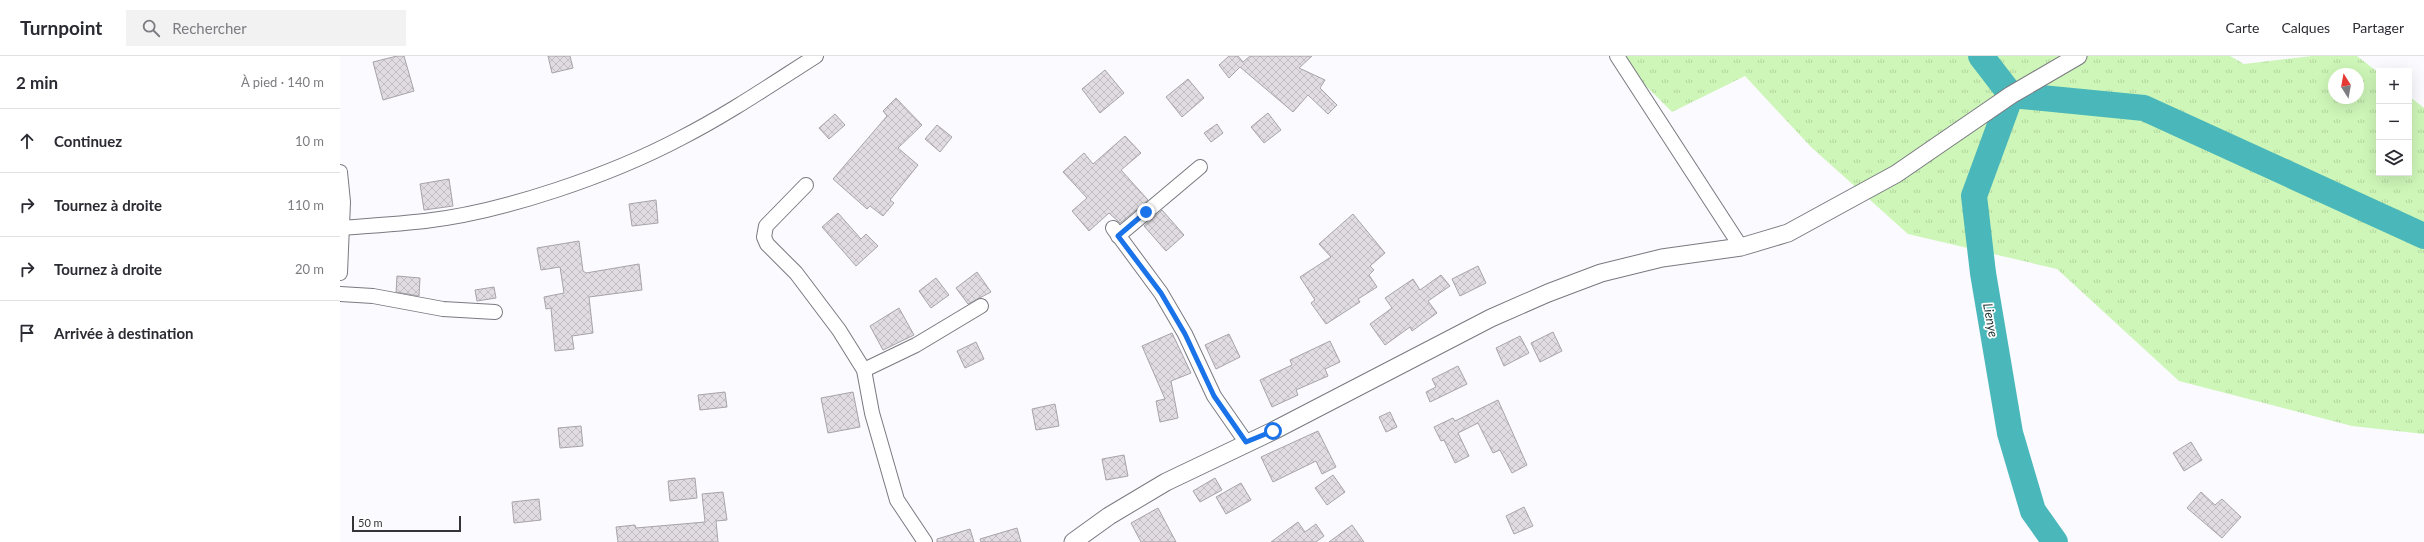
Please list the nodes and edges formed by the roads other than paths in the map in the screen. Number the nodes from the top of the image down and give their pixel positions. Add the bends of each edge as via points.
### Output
1 (816, 56) edge
2 (1617, 56) edge
3 (2078, 56) edge
4 (1200, 167) dead end
5 (340, 172) edge
6 (806, 185) dead end
7 (341, 228) edge
8 (1741, 247) junction
9 (340, 273) edge
10 (340, 294) edge
11 (981, 306) dead end
12 (495, 312) dead end
13 (864, 370) junction
14 (1246, 442) junction
15 (925, 542) edge
16 (1073, 542) edge

1 - 7 street via 727,113 680,139 586,178 490,208 426,221
2 - 8 street
3 - 8 street via 2011,95 1896,174 1788,233
4 - 14 street via 1115,232 1161,293 1185,334 1214,396
5 - 7 street via 343,202
6 - 13 street via 766,226 764,237 767,244 796,274 839,330
7 - 9 street
8 - 14 street via 1662,258 1601,273 1548,292 1491,318 1273,431
10 - 12 street via 373,296 443,309
11 - 13 street via 916,345
13 - 15 street via 872,413 897,500
14 - 16 street via 1166,482 1108,516

